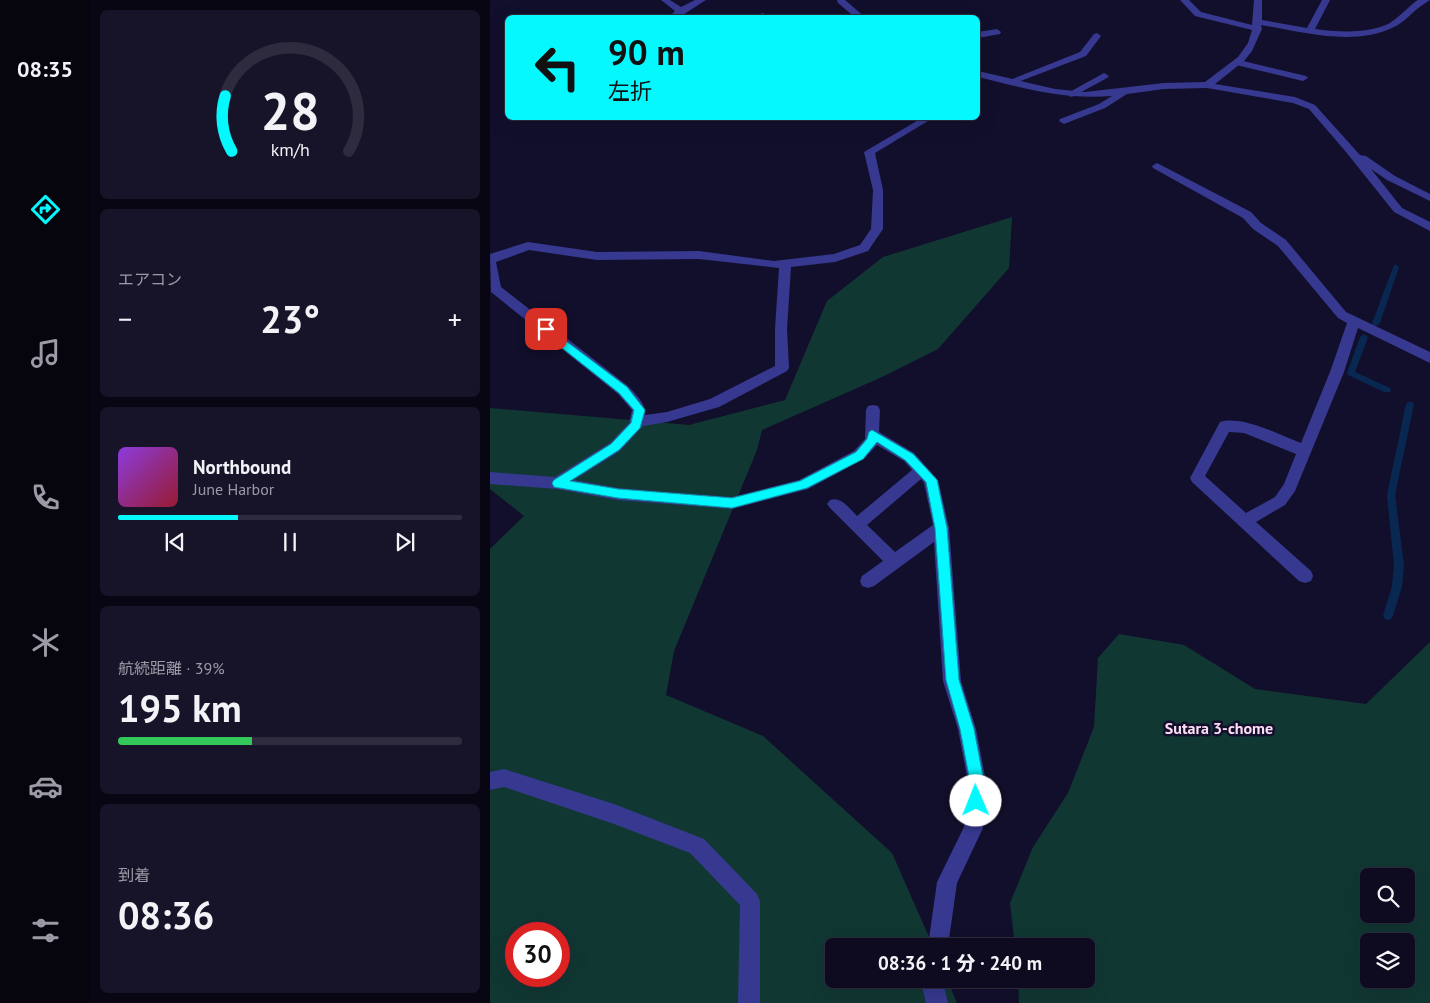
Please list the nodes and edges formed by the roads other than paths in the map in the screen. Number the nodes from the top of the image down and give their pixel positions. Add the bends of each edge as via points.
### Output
1 (665, 0) edge
2 (702, 0) edge
3 (841, 0) edge
4 (1184, 0) edge
5 (1258, 0) edge
6 (1326, 0) edge
7 (1421, 1) edge
8 (1430, 7) edge
9 (682, 14) edge
10 (858, 15) edge
11 (1258, 26) junction
12 (1310, 30) junction
13 (997, 32) dead end
14 (980, 35) edge
15 (1097, 36) dead end
16 (1239, 63) junction
17 (980, 74) edge
18 (1104, 76) dead end
19 (1303, 78) dead end
20 (1010, 82) junction
21 (1207, 85) junction
22 (1124, 92) junction
23 (1071, 94) junction
24 (925, 120) edge
25 (1064, 121) dead end
26 (1350, 150) junction
27 (1157, 166) dead end
28 (1430, 198) edge
29 (1430, 227) edge
30 (490, 258) edge
31 (490, 262) edge
32 (785, 264) junction
33 (1354, 321) junction
34 (1430, 358) edge
35 (873, 410) dead end
36 (637, 421) junction
37 (872, 434) junction
38 (1305, 450) junction
39 (922, 470) junction
40 (490, 478) edge
41 (558, 483) junction
42 (836, 504) dead end
43 (1244, 521) junction
44 (857, 525) junction
45 (941, 528) junction
46 (895, 562) junction
47 (1305, 576) dead end
48 (868, 581) dead end
49 (490, 781) edge
50 (939, 938) edge
51 (933, 988) edge
52 (750, 1003) edge
53 (937, 1003) edge

1 - 9 street
2 - 9 street
3 - 10 street
4 - 11 street via 1198,14
5 - 11 street
6 - 12 street
7 - 8 street
7 - 12 street via 1405,18 1371,32
11 - 12 street
11 - 16 street via 1252,47
13 - 14 street
15 - 20 street via 1083,54
16 - 19 street
16 - 21 street
17 - 20 street
18 - 23 street
20 - 23 street
21 - 22 street via 1164,86
21 - 26 street via 1295,100 1312,108
22 - 23 street
22 - 25 street via 1102,106
24 - 32 street via 869,152 878,190 877,229 864,248 835,258
26 - 28 street via 1391,178
26 - 29 street via 1398,210
27 - 33 street via 1247,216 1282,243 1342,315
30 - 32 street via 528,246 597,256 699,255
31 - 36 street via 495,288 623,390 639,410
32 - 36 street via 782,368 714,403 667,417
33 - 34 street
33 - 38 street
35 - 37 street
36 - 41 street via 615,447
37 - 39 street via 909,457
37 - 41 street via 872,441 859,456 803,485 732,503 618,494
38 - 43 street via 1290,487 1280,501
38 - 43 street via 1245,428 1225,426 1197,478
39 - 44 street
39 - 45 street via 931,480
40 - 41 street
42 - 44 street
43 - 47 street
44 - 46 street
45 - 46 street
45 - 50 street via 952,680 967,729 978,787 973,828 946,882
46 - 48 street
49 - 52 street via 504,778 614,814 697,846 750,901
51 - 53 street

